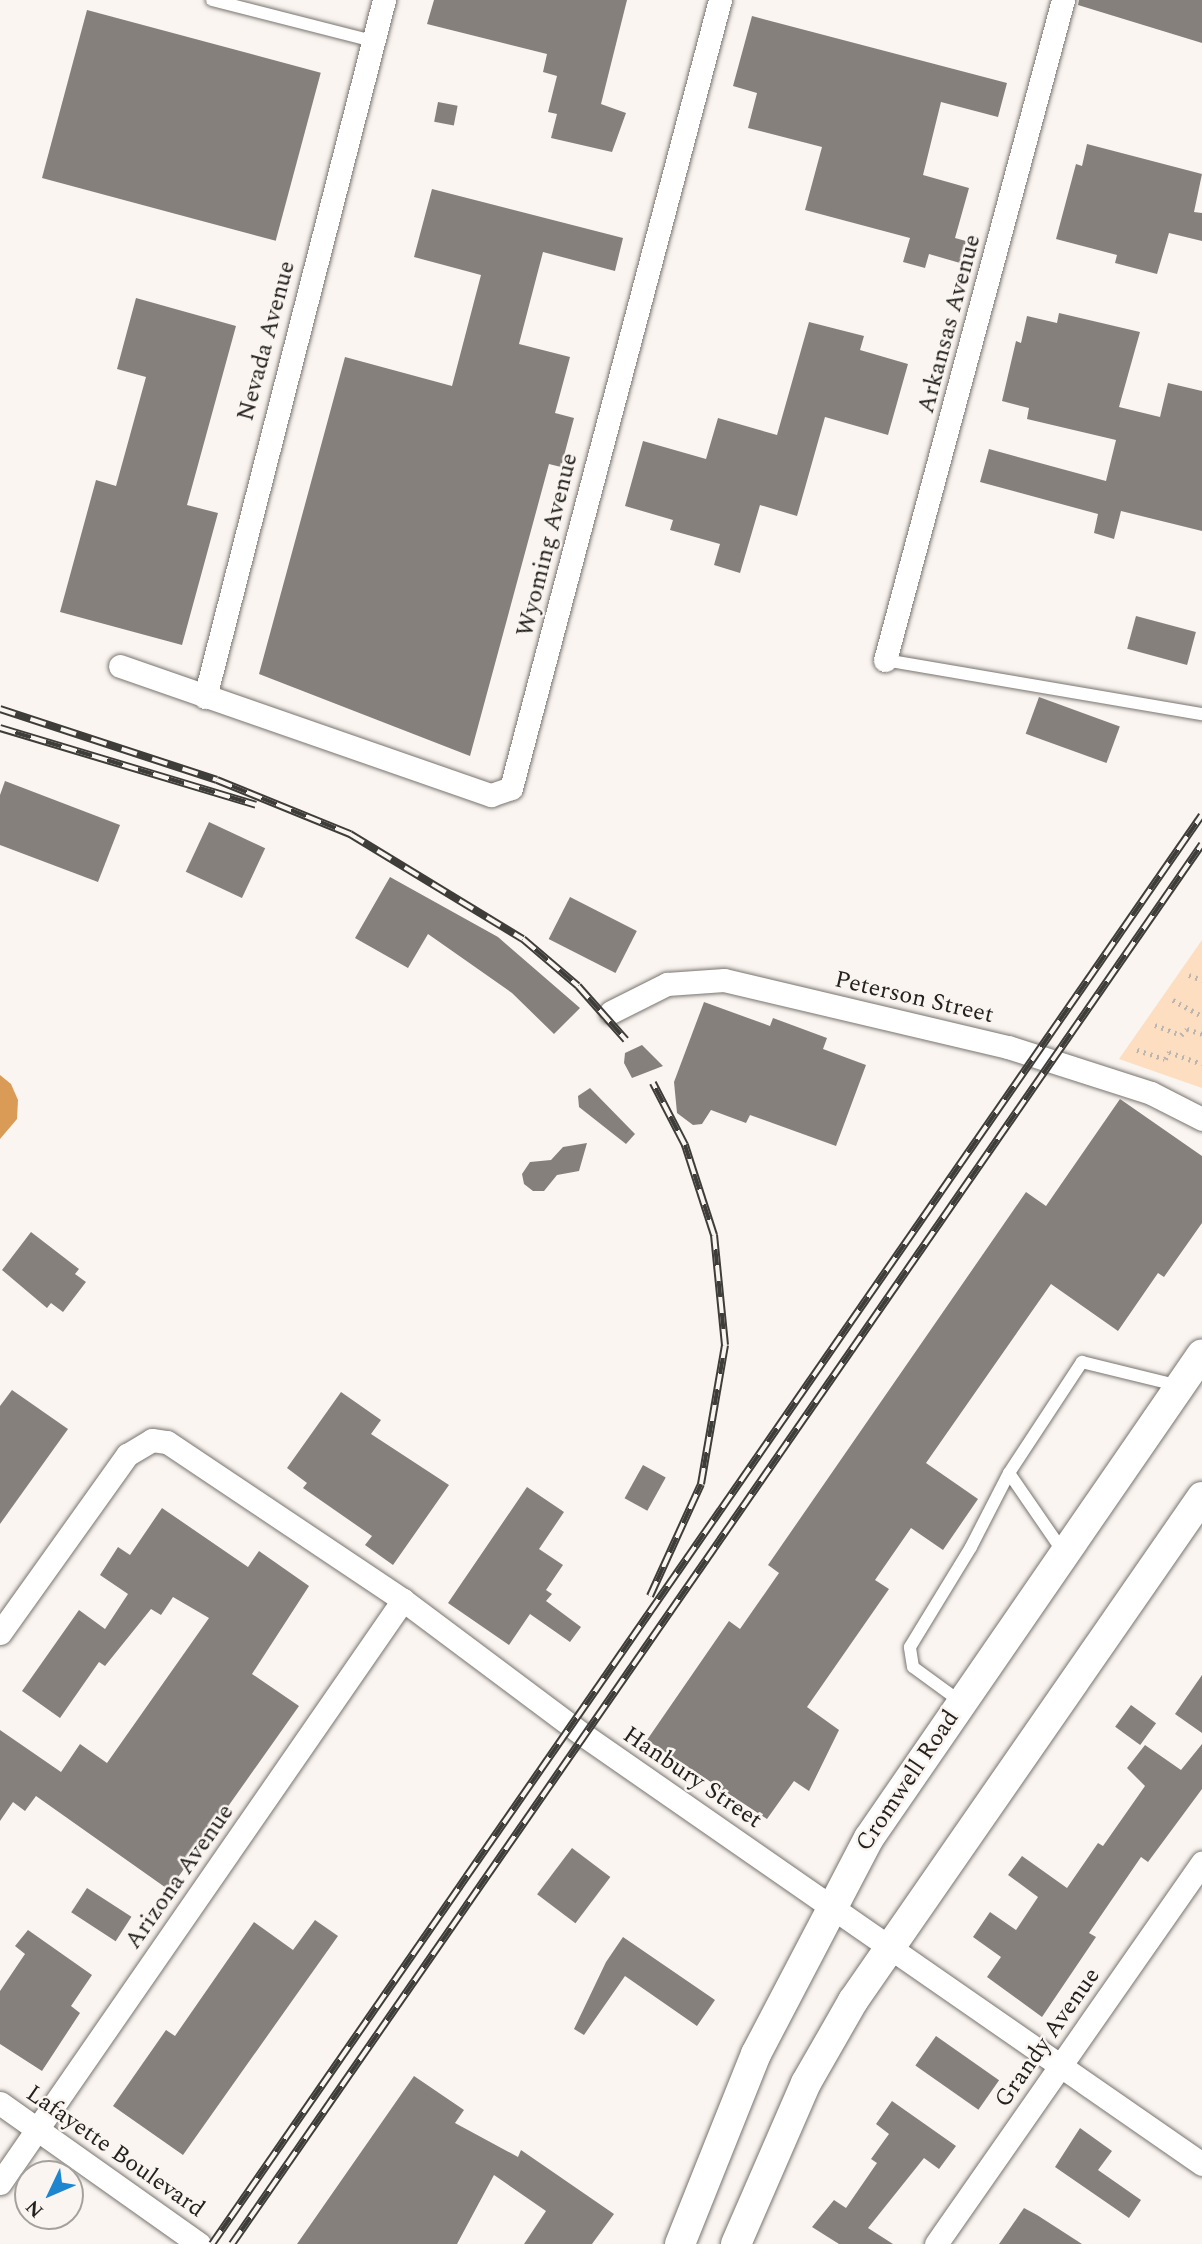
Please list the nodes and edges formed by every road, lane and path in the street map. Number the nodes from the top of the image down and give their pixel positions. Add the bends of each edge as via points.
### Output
1 (212, 0) edge
2 (384, 0) edge
3 (720, 0) edge
4 (1063, 0) edge
5 (373, 41) junction
6 (885, 660) joint
7 (120, 666) dead end
8 (205, 697) junction
9 (1202, 714) edge
10 (1189, 975) dead end
11 (1202, 980) edge
12 (1173, 1000) dead end
13 (611, 1012) dead end
14 (1202, 1016) edge
15 (1155, 1025) dead end
16 (1202, 1034) edge
17 (1138, 1050) dead end
18 (1202, 1064) edge
19 (1202, 1119) edge
20 (1202, 1354) edge
21 (1180, 1386) junction
22 (1009, 1473) junction
23 (1202, 1497) edge
24 (1064, 1553) junction
25 (403, 1600) junction
26 (0, 1633) edge
27 (961, 1702) junction
28 (1202, 1863) edge
29 (830, 1904) junction
30 (891, 1946) junction
31 (1061, 2066) junction
32 (0, 2103) edge
33 (38, 2129) junction
34 (1202, 2164) edge
35 (0, 2183) edge
36 (199, 2244) edge
37 (680, 2244) edge
38 (736, 2244) edge
39 (936, 2244) edge

1 - 5 lane
2 - 5 street, Nevada Avenue
3 - 8 street, Wyoming Avenue via 511,788 491,795
4 - 6 street, Arkansas Avenue
5 - 8 street, Nevada Avenue
6 - 9 lane
7 - 8 street
10 - 11 path
12 - 14 path
13 - 19 street, Peterson Street via 667,984 724,980 1008,1047 1151,1093
15 - 16 path via 1181,1035 1187,1029
17 - 18 path via 1166,1059 1169,1052
20 - 21 street, Cromwell Road
21 - 22 lane via 1082,1362
21 - 24 street, Cromwell Road
22 - 24 lane
22 - 27 lane via 971,1547 910,1647 913,1667
23 - 30 street
24 - 27 street, Cromwell Road
25 - 26 street, Hanbury Street via 231,1481 167,1442 152,1440 127,1455
25 - 29 street, Hanbury Street via 578,1731
25 - 33 street, Arizona Avenue
27 - 29 street, Cromwell Road via 882,1816
28 - 31 street, Grandy Avenue
29 - 30 street, Hanbury Street
29 - 37 street, Cromwell Road via 756,2054
30 - 31 street, Hanbury Street
30 - 38 street via 806,2083
31 - 34 street, Hanbury Street
31 - 39 street, Grandy Avenue
32 - 33 street, Lafayette Boulevard
33 - 35 street, Arizona Avenue
33 - 36 street, Lafayette Boulevard

